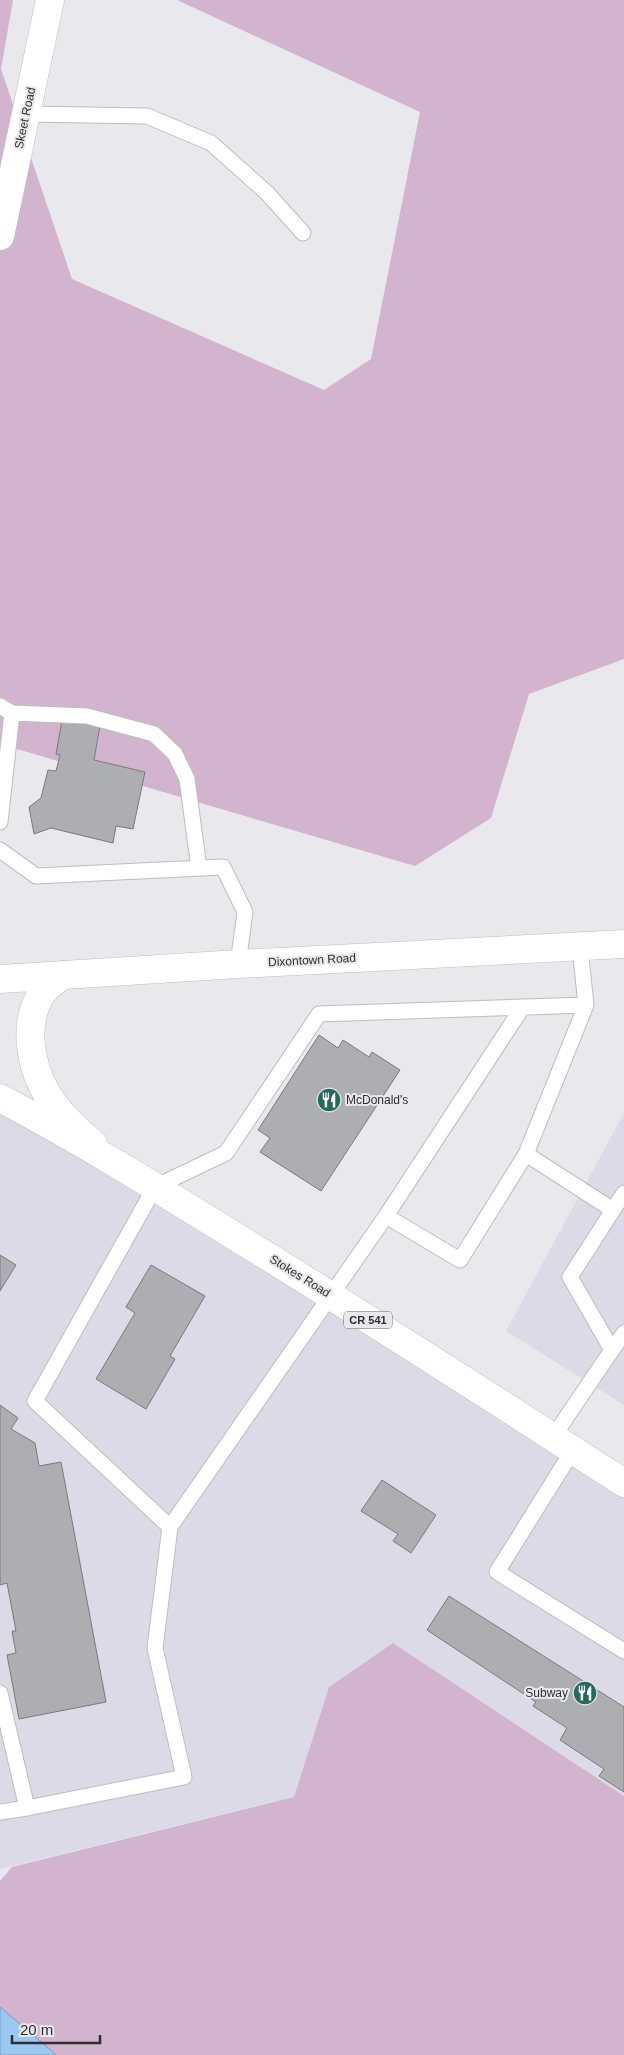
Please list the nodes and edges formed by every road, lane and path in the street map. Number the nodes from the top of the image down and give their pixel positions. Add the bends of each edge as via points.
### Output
1 (50, 0) edge
2 (26, 114) junction
3 (303, 234) dead end
4 (0, 236) edge
5 (6, 710) edge
6 (0, 822) edge
7 (0, 850) edge
8 (199, 868) junction
9 (624, 944) edge
10 (580, 947) junction
11 (238, 964) junction
12 (63, 975) junction
13 (0, 979) edge
14 (586, 1005) junction
15 (522, 1008) junction
16 (0, 1092) edge
17 (0, 1098) edge
18 (48, 1124) junction
19 (526, 1154) junction
20 (110, 1160) junction
21 (155, 1187) junction
22 (624, 1193) edge
23 (613, 1210) junction
24 (386, 1216) junction
25 (331, 1296) junction
26 (624, 1332) edge
27 (612, 1350) junction
28 (563, 1444) junction
29 (624, 1483) edge
30 (170, 1527) junction
31 (624, 1651) edge
32 (0, 1693) edge
33 (27, 1808) junction
34 (0, 1812) edge

1 - 2 street, Skeet Road
2 - 3 lane via 147,116 211,143 267,193
2 - 4 street, Skeet Road
5 - 6 lane
5 - 8 lane via 87,716 154,734 175,754 187,779
7 - 8 lane via 36,876
8 - 11 lane via 223,867 245,912
9 - 10 street, Dixontown Road
10 - 11 street, Dixontown Road
10 - 14 lane
11 - 12 street, Dixontown Road
12 - 13 street, Dixontown Road
12 - 20 street via 39,999 33,1015 32,1058 53,1104
14 - 15 lane
14 - 19 lane
15 - 21 lane via 319,1014 226,1153
15 - 24 lane
16 - 18 street, Stokes Road / CR 541
17 - 18 street, Stokes Road / CR 541
18 - 20 street, Stokes Road / CR 541
19 - 23 lane
19 - 24 lane via 460,1260
20 - 21 street, Stokes Road / CR 541
21 - 25 street, Stokes Road / CR 541
21 - 30 lane via 35,1401
22 - 23 lane
23 - 27 lane via 570,1277
24 - 25 lane
25 - 28 street, Stokes Road / CR 541
25 - 30 lane
26 - 27 lane
27 - 28 lane
28 - 29 street, Stokes Road / CR 541
28 - 31 lane via 496,1572
30 - 33 lane via 155,1648 184,1777
32 - 33 lane
33 - 34 lane

